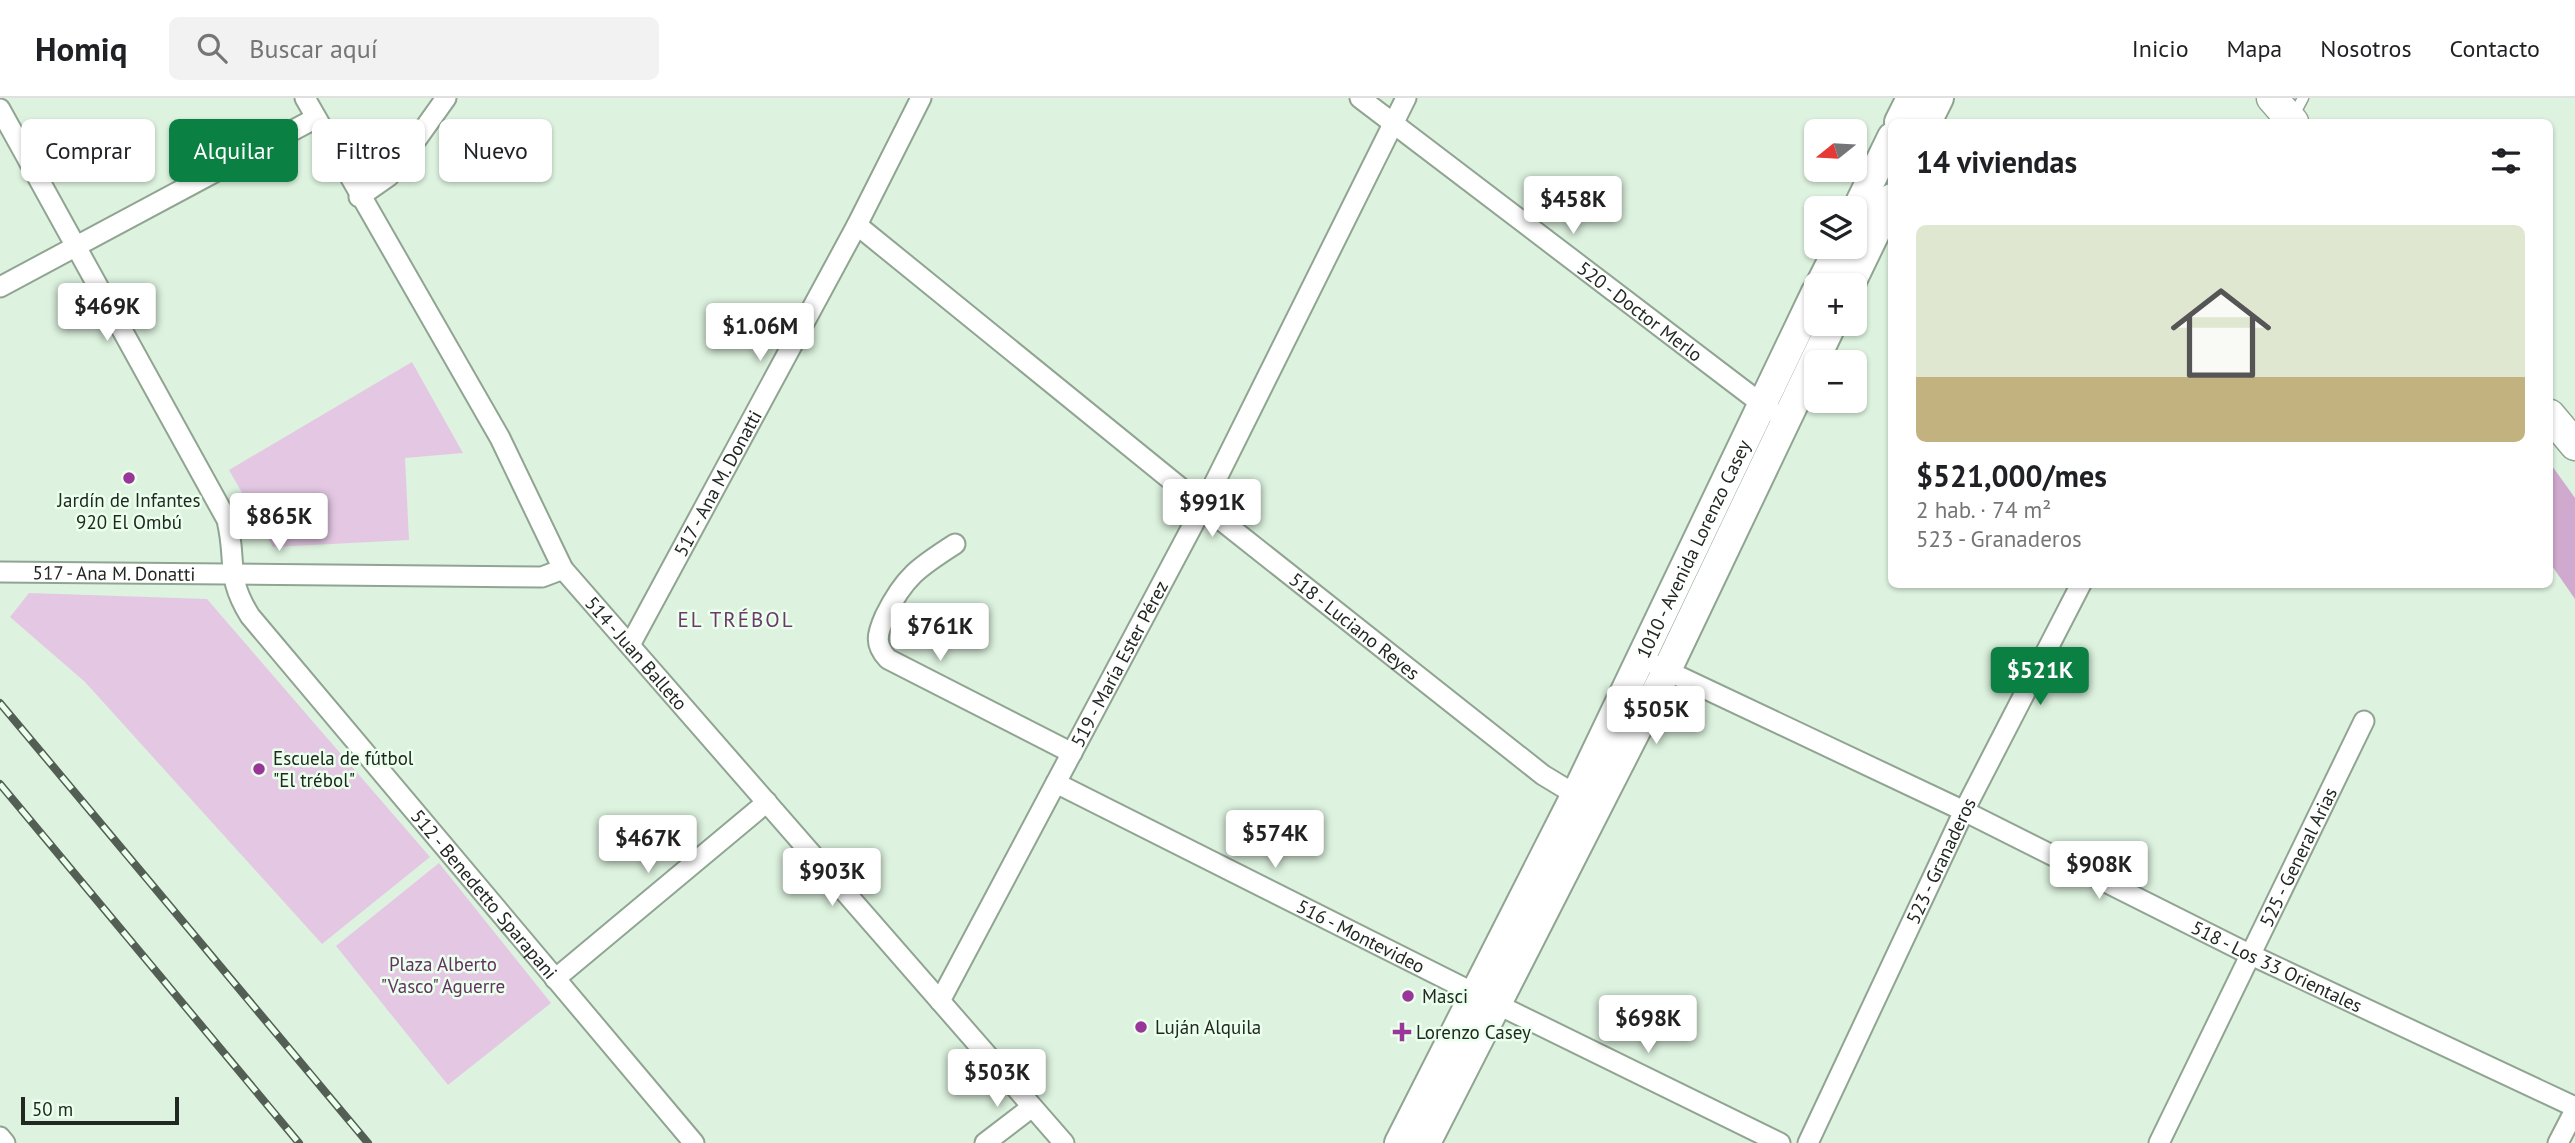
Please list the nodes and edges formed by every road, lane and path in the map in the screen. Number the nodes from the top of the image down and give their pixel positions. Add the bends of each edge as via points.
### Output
1 (305, 98) edge
2 (446, 98) edge
3 (921, 98) edge
4 (1360, 98) edge
5 (1406, 98) edge
6 (1911, 98) edge
7 (1939, 98) edge
8 (2272, 98) edge
9 (0, 109) edge
10 (2296, 114) edge
11 (316, 118) junction
12 (1900, 119) edge
13 (1928, 119) edge
14 (1394, 125) junction
15 (1888, 145) edge
16 (1863, 196) edge
17 (359, 197) junction
18 (1888, 206) edge
19 (857, 225) junction
20 (78, 246) junction
21 (1856, 273) edge
22 (0, 287) edge
23 (1804, 317) edge
24 (1826, 336) edge
25 (1761, 406) junction
26 (2553, 419) edge
27 (1787, 420) junction
28 (2575, 445) edge
29 (1202, 506) junction
30 (955, 544) dead end
31 (563, 569) junction
32 (0, 572) edge
33 (231, 573) junction
34 (2079, 588) edge
35 (631, 645) junction
36 (1654, 665) junction
37 (2364, 722) dead end
38 (1072, 752) junction
39 (1056, 783) junction
40 (1587, 801) junction
41 (766, 802) junction
42 (1964, 811) junction
43 (2251, 955) junction
44 (555, 979) junction
45 (1486, 999) junction
46 (940, 1001) junction
47 (1032, 1107) junction
48 (2575, 1109) edge
49 (0, 1138) edge
50 (5, 1143) edge
51 (694, 1143) edge
52 (985, 1143) edge
53 (1064, 1143) edge
54 (1399, 1143) edge
55 (1426, 1143) edge
56 (1780, 1143) edge
57 (1808, 1143) edge
58 (2159, 1143) edge
59 (2558, 1143) edge

1 - 11 street, 514 - Juan Balleto
2 - 17 street via 389,176
3 - 19 street, 517 - Ana M. Donatti
4 - 14 street, 520 - Doctor Merlo
5 - 14 street, 519 - María Ester Pérez
6 - 12 main road
7 - 13 main road
8 - 10 main road
9 - 20 street
11 - 17 street, 514 - Juan Balleto
11 - 20 street
14 - 25 street, 520 - Doctor Merlo
14 - 29 street, 519 - María Ester Pérez
15 - 16 main road
17 - 31 street, 514 - Juan Balleto via 500,438
18 - 21 main road
19 - 29 street, 518 - Luciano Reyes
19 - 35 street, 517 - Ana M. Donatti
20 - 22 street
20 - 33 street via 227,520 232,539
23 - 25 main road, 1010 - Avenida Lorenzo Casey
24 - 27 main road, 1010 - Avenida Lorenzo Casey
25 - 27 street, 520 - Doctor Merlo
25 - 36 main road, 1010 - Avenida Lorenzo Casey
26 - 28 main road
27 - 36 main road, 1010 - Avenida Lorenzo Casey
29 - 38 street, 519 - María Ester Pérez
29 - 40 street, 518 - Luciano Reyes via 1544,775
30 - 38 street via 899,587 877,632 878,648 888,659
31 - 33 street, 517 - Ana M. Donatti via 542,577
31 - 35 street, 514 - Juan Balleto
32 - 33 street, 517 - Ana M. Donatti
33 - 44 street, 512 - Benedetto Sparapani via 250,616
34 - 42 street, 523 - Granaderos
35 - 41 street, 514 - Juan Balleto
36 - 40 main road, 1010 - Avenida Lorenzo Casey
36 - 42 street, 518 - Los 33 Orientales
37 - 43 street, 525 - General Arias
38 - 39 street, 519 - María Ester Pérez
39 - 45 street, 516 - Montevideo
39 - 46 street, 519 - María Ester Pérez
40 - 45 main road, 1010 - Avenida Lorenzo Casey
41 - 44 street
41 - 46 street, 514 - Juan Balleto
42 - 43 street, 518 - Los 33 Orientales
42 - 57 street, 523 - Granaderos
43 - 48 street, 518 - Los 33 Orientales
43 - 58 street, 525 - General Arias
44 - 51 street, 512 - Benedetto Sparapani
45 - 54 main road, 1010 - Avenida Lorenzo Casey
45 - 55 main road, 1010 - Avenida Lorenzo Casey
45 - 56 street, 516 - Montevideo
46 - 47 street, 514 - Juan Balleto
47 - 52 street
47 - 53 street, 514 - Juan Balleto
48 - 59 street
49 - 50 street

